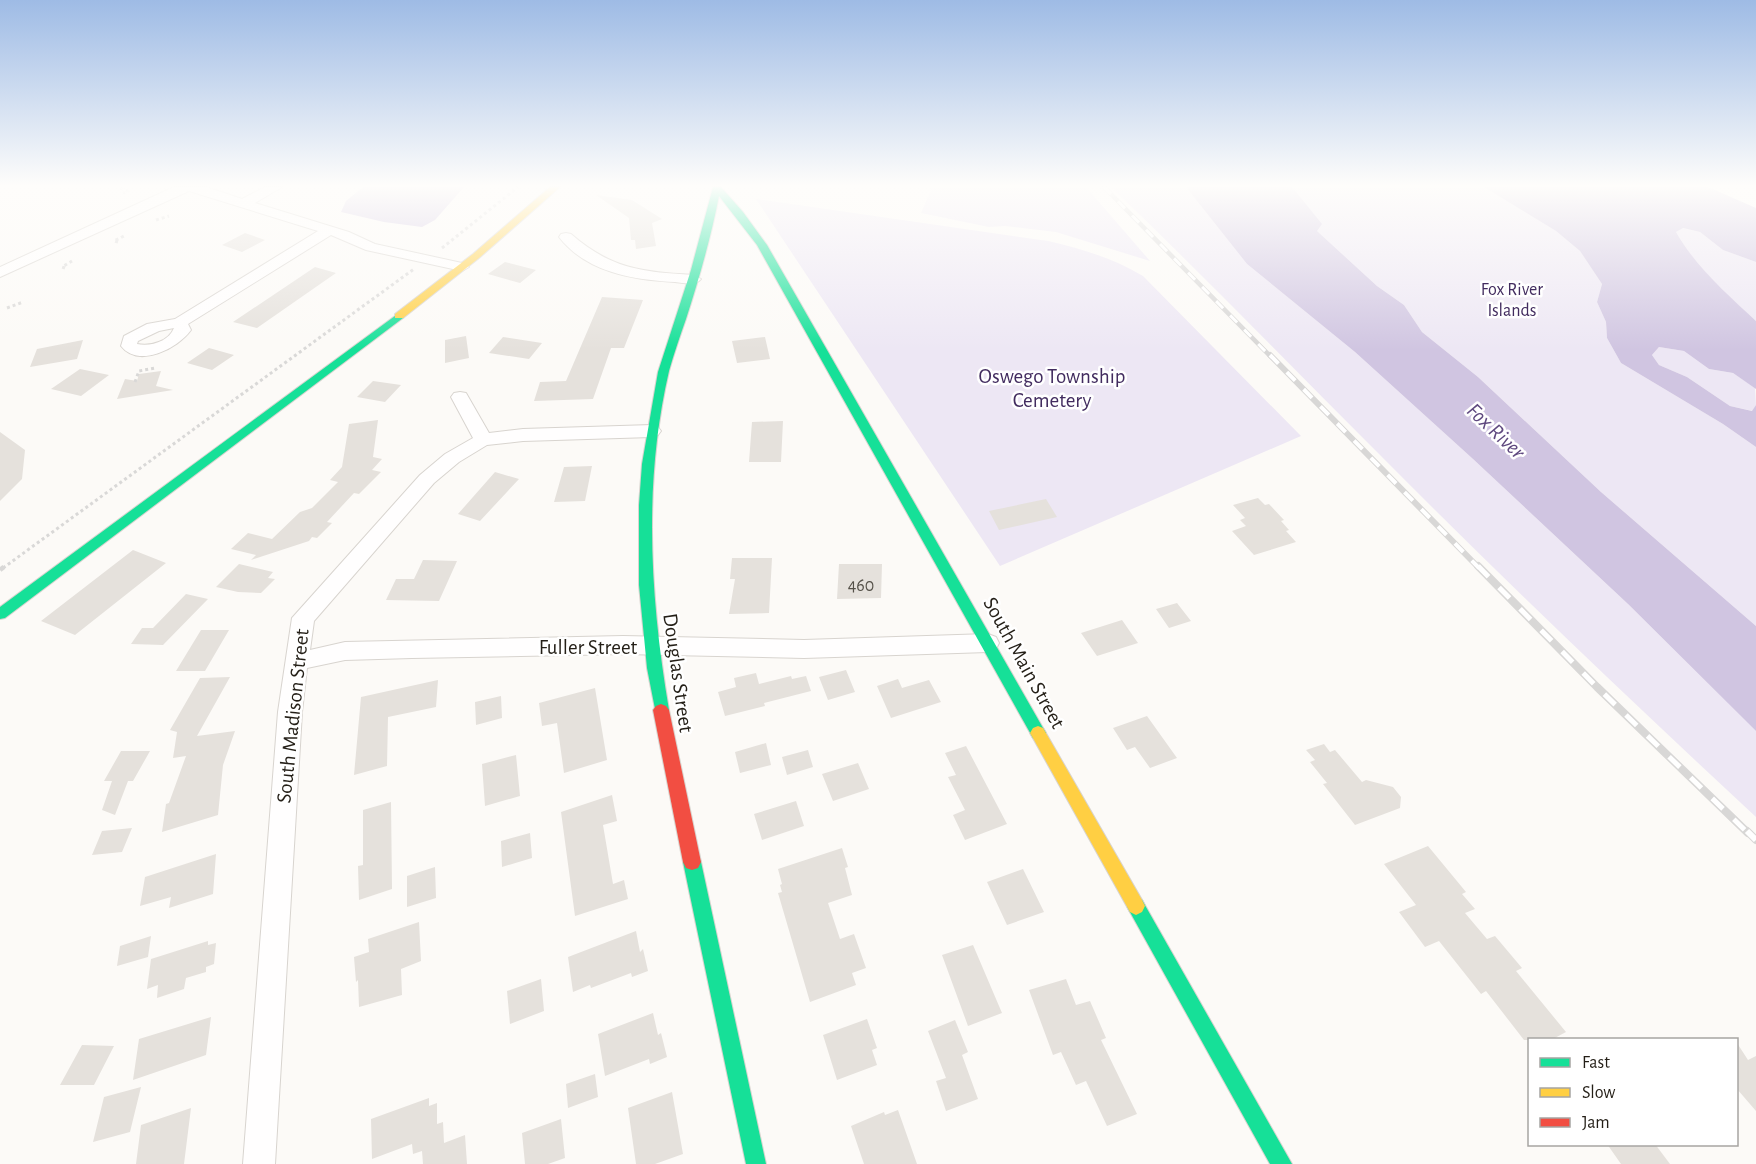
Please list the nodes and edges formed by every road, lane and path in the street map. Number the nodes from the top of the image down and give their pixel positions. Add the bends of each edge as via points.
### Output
1 (69, 241) edge
2 (311, 241) edge
3 (358, 241) edge
4 (421, 241) edge
5 (458, 241) edge
6 (493, 241) edge
7 (570, 241) edge
8 (704, 241) edge
9 (759, 241) edge
10 (454, 245) junction
11 (476, 256) junction
12 (72, 261) dead end
13 (440, 262) junction
14 (65, 267) dead end
15 (462, 267) junction
16 (0, 273) edge
17 (417, 274) joint
18 (694, 279) junction
19 (22, 302) dead end
20 (8, 308) dead end
21 (179, 323) dead end
22 (155, 368) dead end
23 (135, 382) dead end
24 (460, 397) dead end
25 (652, 431) junction
26 (483, 440) junction
27 (0, 570) edge
28 (0, 614) edge
29 (988, 643) junction
30 (651, 647) junction
31 (296, 662) junction
32 (260, 1164) edge
33 (756, 1164) edge
34 (1282, 1164) edge

1 - 16 street
2 - 21 street
3 - 13 street
4 - 10 street
5 - 10 path
6 - 11 street
7 - 18 street via 584,255 609,268 645,276
8 - 18 street, Douglas Street
9 - 29 street, South Main Street
10 - 11 street
10 - 13 street
11 - 15 street
12 - 14 path
13 - 15 street
13 - 17 street
15 - 28 street
17 - 27 path
18 - 25 street, Douglas Street via 662,377
19 - 20 path
22 - 23 path via 139,371
24 - 26 street
25 - 26 street, South Madison Street
25 - 30 street, Douglas Street via 643,558
26 - 31 street, South Madison Street via 452,458 428,479 303,618
29 - 30 street, Fuller Street via 804,649
29 - 34 street, South Main Street
30 - 31 street, Fuller Street via 345,651
30 - 33 street, Douglas Street via 663,725
31 - 32 street, South Madison Street

